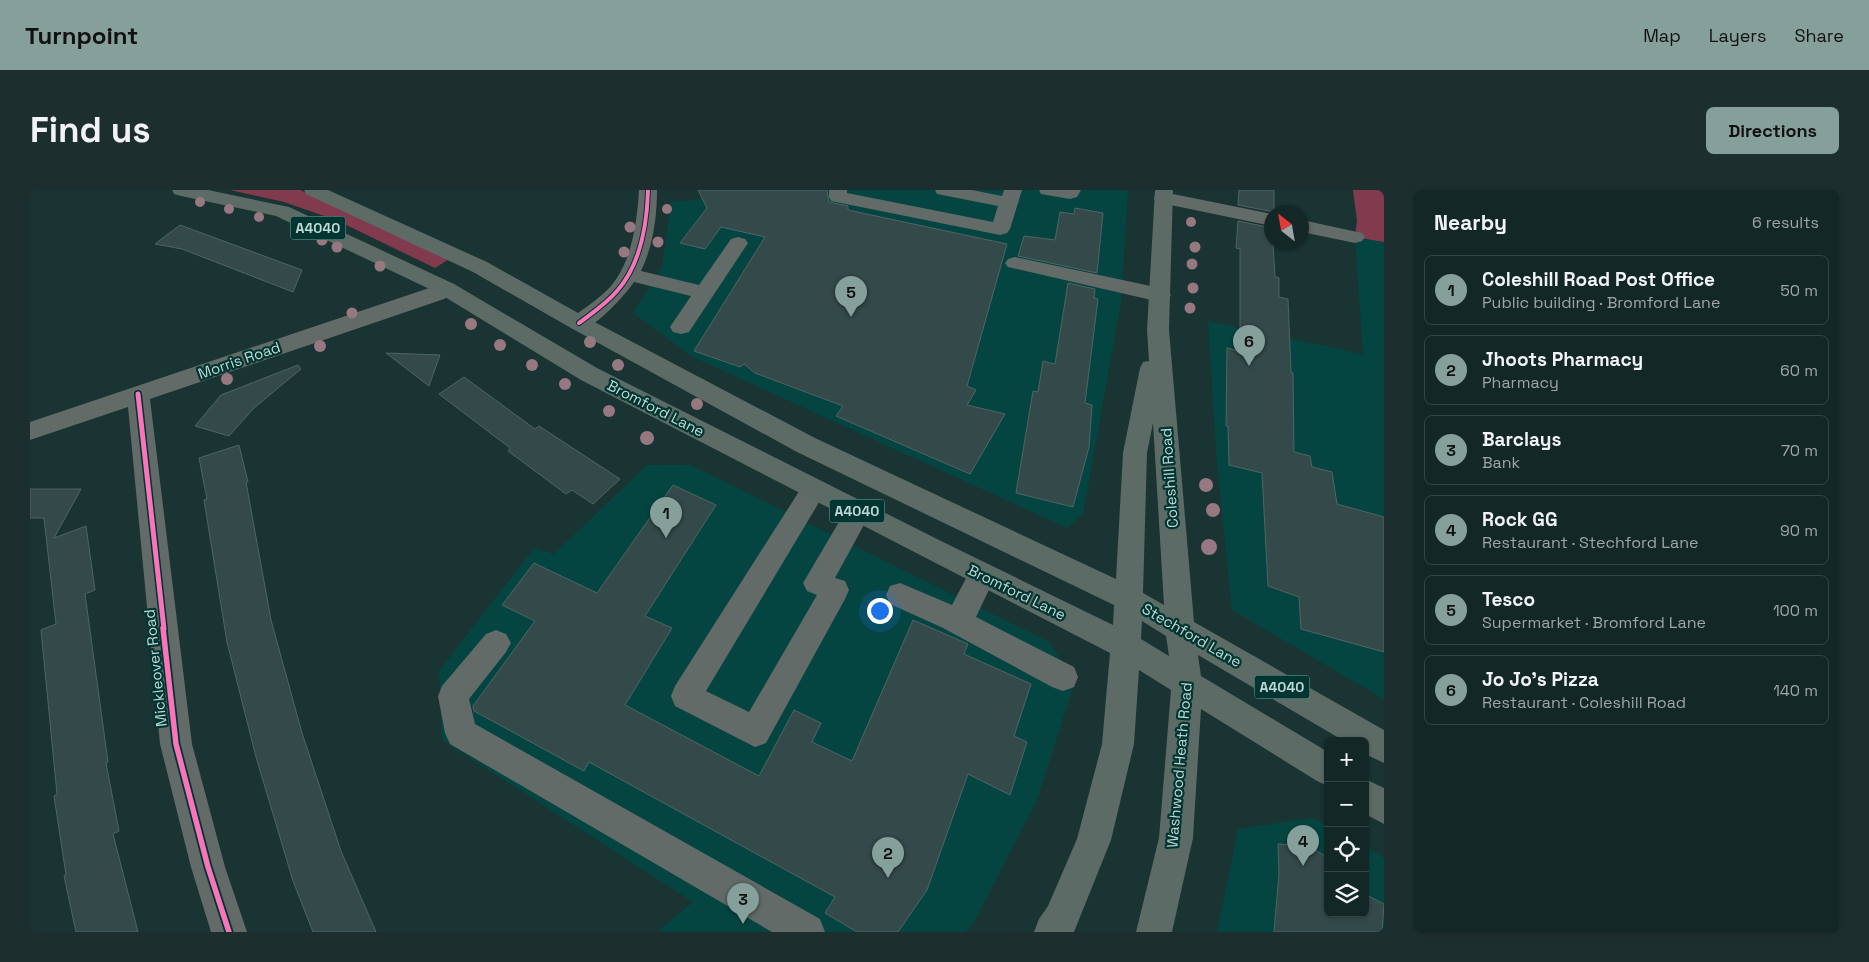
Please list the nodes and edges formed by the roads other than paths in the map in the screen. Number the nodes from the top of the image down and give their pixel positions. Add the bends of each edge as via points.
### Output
1 (181, 190) edge
2 (313, 190) edge
3 (648, 190) edge
4 (838, 190) edge
5 (944, 190) edge
6 (1048, 190) edge
7 (1072, 190) edge
8 (1163, 194) edge
9 (1011, 197) edge
10 (1264, 218) edge
11 (1309, 227) edge
12 (1355, 237) dead end
13 (738, 243) dead end
14 (1015, 263) dead end
15 (480, 266) junction
16 (628, 274) junction
17 (446, 289) junction
18 (704, 293) junction
19 (1160, 295) junction
20 (579, 323) junction
21 (681, 327) dead end
22 (1158, 330) junction
23 (138, 394) junction
24 (30, 431) edge
25 (814, 490) junction
26 (858, 512) junction
27 (982, 575) junction
28 (900, 595) dead end
29 (1129, 599) junction
30 (953, 619) junction
31 (1180, 627) junction
32 (496, 643) dead end
33 (1126, 646) junction
34 (1062, 677) dead end
35 (1187, 682) junction
36 (1384, 747) edge
37 (1324, 768) edge
38 (1369, 798) edge
39 (1384, 807) edge
40 (229, 932) edge
41 (807, 932) edge
42 (1052, 932) edge
43 (1154, 932) edge

1 - 17 main road, Bromford Lane / A4040 via 282,211
2 - 15 main road, A4040
3 - 16 street via 638,253
4 - 9 street via 838,197 1000,229
5 - 9 street
6 - 7 street via 1065,194
8 - 10 street
8 - 19 main road, Coleshill Road
11 - 12 street
13 - 18 street
14 - 19 street
15 - 17 main road
15 - 20 main road, A4040
16 - 18 street
16 - 20 street via 620,289
17 - 23 street, Morris Road
17 - 25 main road, Bromford Lane / A4040 via 589,374
18 - 21 street
19 - 22 main road, Coleshill Road
20 - 29 main road, A4040 via 806,445
22 - 29 main road, Coleshill Road via 1135,453
22 - 31 main road, Coleshill Road
23 - 24 street, Morris Road
23 - 40 street, Mickleover Road via 176,744 208,867
25 - 26 main road, Bromford Lane / A4040
25 - 26 street via 686,696 755,732 835,590 817,583
26 - 27 main road, Bromford Lane / A4040
27 - 30 street via 962,615
27 - 33 main road, Bromford Lane / A4040
28 - 30 street
29 - 31 main road, Stechford Lane / A4040
29 - 33 main road
30 - 34 street
31 - 35 main road, Washwood Heath Road
31 - 36 main road, Stechford Lane / A4040
32 - 41 street via 453,696 461,733
33 - 35 main road, A4040
33 - 42 main road via 1118,744 1094,840 1061,919
35 - 37 main road, A4040
35 - 43 main road, Washwood Heath Road via 1176,838
38 - 39 main road

